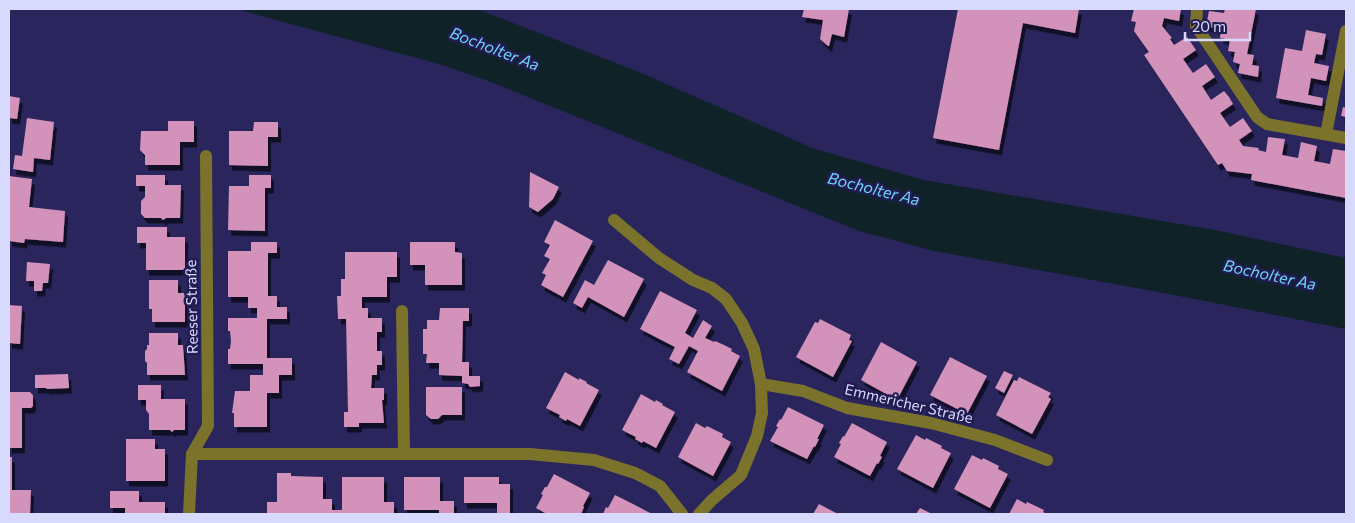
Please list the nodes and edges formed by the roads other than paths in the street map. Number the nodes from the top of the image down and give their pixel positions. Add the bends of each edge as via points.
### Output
1 (1197, 9) edge
2 (1346, 31) edge
3 (1326, 134) junction
4 (1346, 138) edge
5 (206, 156) dead end
6 (614, 220) dead end
7 (402, 311) dead end
8 (761, 384) junction
9 (404, 453) junction
10 (192, 454) junction
11 (1047, 460) dead end
12 (189, 514) edge
13 (682, 514) edge
14 (699, 514) edge

1 - 3 street via 1196,26 1257,117 1267,124
2 - 3 street
3 - 4 street
5 - 10 street, Reeser Straße via 208,426
6 - 8 street via 659,258 726,299 754,349
7 - 9 street
8 - 11 street, Emmericher Straße via 803,391 848,408 931,423 995,440
8 - 14 street via 762,413 757,436 741,474
9 - 10 street
9 - 13 street via 530,454 594,460 635,473 660,486
10 - 12 street, Reeser Straße

